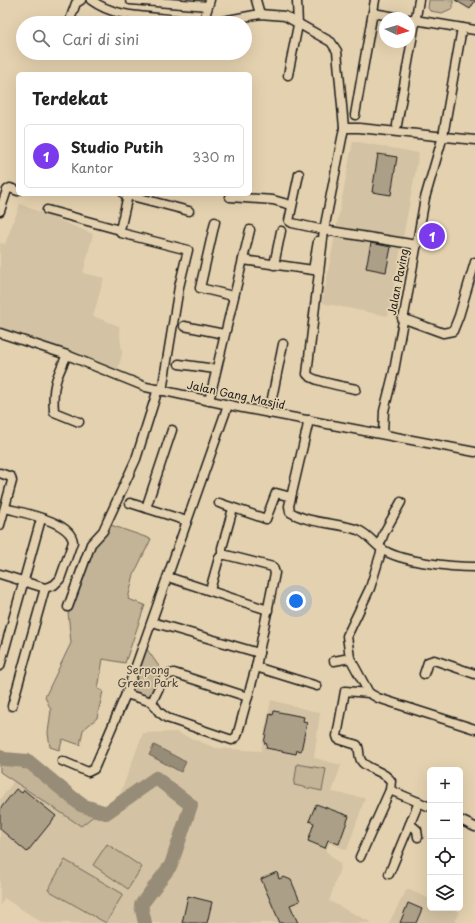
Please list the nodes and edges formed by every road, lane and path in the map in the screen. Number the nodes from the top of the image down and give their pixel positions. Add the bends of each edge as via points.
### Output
1 (81, 0) edge
2 (91, 0) edge
3 (130, 0) edge
4 (256, 0) edge
5 (375, 0) edge
6 (419, 0) edge
7 (162, 1) edge
8 (297, 1) dead end
9 (209, 3) edge
10 (415, 12) edge
11 (373, 13) junction
12 (260, 14) junction
13 (379, 14) edge
14 (71, 16) edge
15 (141, 16) edge
16 (206, 16) edge
17 (240, 16) edge
18 (415, 20) edge
19 (298, 25) junction
20 (462, 28) junction
21 (475, 30) edge
22 (408, 48) edge
23 (288, 75) dead end
24 (355, 115) dead end
25 (397, 124) dead end
26 (344, 128) junction
27 (443, 136) junction
28 (475, 140) edge
29 (299, 174) dead end
30 (16, 190) edge
31 (126, 196) edge
32 (130, 196) edge
33 (230, 197) dead end
34 (292, 205) junction
35 (47, 210) dead end
36 (0, 211) edge
37 (189, 211) dead end
38 (215, 222) dead end
39 (120, 230) junction
40 (250, 230) dead end
41 (324, 230) junction
42 (281, 231) dead end
43 (319, 236) dead end
44 (417, 245) junction
45 (243, 260) junction
46 (475, 262) edge
47 (274, 265) junction
48 (233, 296) junction
49 (402, 318) junction
50 (184, 326) dead end
51 (0, 333) edge
52 (224, 334) junction
53 (283, 344) dead end
54 (67, 356) junction
55 (179, 364) dead end
56 (215, 369) junction
57 (160, 390) junction
58 (356, 390) dead end
59 (209, 401) junction
60 (228, 405) junction
61 (269, 413) junction
62 (308, 420) junction
63 (79, 422) dead end
64 (172, 430) dead end
65 (383, 434) junction
66 (475, 452) edge
67 (0, 473) edge
68 (292, 497) junction
69 (401, 502) dead end
70 (130, 503) dead end
71 (219, 503) dead end
72 (5, 508) junction
73 (146, 508) junction
74 (232, 512) dead end
75 (41, 519) junction
76 (187, 521) junction
77 (0, 526) edge
78 (380, 547) junction
79 (222, 555) junction
80 (475, 567) edge
81 (0, 574) edge
82 (168, 577) junction
83 (24, 581) junction
84 (45, 588) junction
85 (210, 590) junction
86 (68, 606) dead end
87 (268, 610) junction
88 (152, 622) junction
89 (258, 653) junction
90 (350, 658) junction
91 (334, 661) dead end
92 (0, 666) edge
93 (256, 667) junction
94 (424, 674) dead end
95 (475, 674) edge
96 (317, 686) dead end
97 (369, 693) junction
98 (126, 694) junction
99 (248, 697) junction
100 (152, 702) junction
101 (12, 706) dead end
102 (475, 729) edge
103 (62, 761) dead end
104 (390, 790) junction
105 (419, 802) junction
106 (427, 806) edge
107 (463, 821) edge
108 (410, 824) junction
109 (475, 827) edge
110 (418, 837) dead end
111 (360, 857) dead end
112 (389, 874) dead end

1 - 14 street via 76,3
2 - 15 street via 108,10
3 - 7 street
4 - 12 street
5 - 11 street
6 - 10 street
7 - 9 street
8 - 19 street
9 - 16 street
11 - 13 street
11 - 24 street
12 - 17 street
12 - 19 street via 285,16
18 - 20 street
19 - 23 street
19 - 26 street via 331,42 335,47
20 - 21 street
20 - 27 street, Jalan Paving
22 - 25 street
26 - 27 street
26 - 41 street
27 - 28 street
27 - 44 street, Jalan Paving via 425,198
29 - 34 street
30 - 36 street via 10,188 7,190
31 - 39 street
32 - 37 street
33 - 34 street via 273,200
34 - 41 street via 288,217 290,223
35 - 39 street
38 - 48 street via 200,288
39 - 57 street via 121,233 188,250
40 - 45 street
41 - 44 street
41 - 58 street via 306,374 315,379
42 - 47 street
43 - 47 street via 313,270
44 - 49 street, Jalan Paving
45 - 47 street
45 - 48 street
46 - 49 street via 453,331 443,332
48 - 52 street
49 - 65 street, Jalan Paving via 394,371 384,411
50 - 52 street
51 - 54 street, Jalan Gang Masjid
52 - 56 street
53 - 61 street
54 - 57 street, Jalan Gang Masjid via 126,380
54 - 63 street via 54,383 54,412
55 - 56 street
56 - 59 street
57 - 59 street, Jalan Gang Masjid
57 - 86 street via 136,459 103,531 91,544
59 - 60 street, Jalan Gang Masjid
60 - 61 street, Jalan Gang Masjid
60 - 76 street
61 - 62 street, Jalan Gang Masjid
62 - 65 street, Jalan Gang Masjid
62 - 68 street
64 - 73 street
65 - 66 street, Jalan Gang Masjid
67 - 72 street via 11,477 12,481
68 - 71 street via 276,493 266,520
68 - 78 street via 288,510 293,514 360,530
69 - 78 street via 384,533
70 - 73 street
72 - 75 street
72 - 77 street
73 - 76 street
74 - 79 street
75 - 83 street
75 - 84 street via 66,529 73,542 60,580
76 - 82 street
78 - 80 street via 400,556 444,565
78 - 90 street via 370,588 347,636
79 - 85 street
79 - 87 street via 273,567 276,573
81 - 83 street
82 - 85 street
82 - 88 street
83 - 84 street
83 - 92 street
84 - 101 street
85 - 87 street
87 - 89 street
88 - 89 street
88 - 98 street
89 - 93 street
90 - 91 street
90 - 97 street
93 - 96 street
93 - 99 street
94 - 95 street via 428,662 434,660
97 - 102 street via 386,701
97 - 104 street via 345,691 337,738 357,745 361,761 388,776 391,781
98 - 100 street
98 - 103 street via 94,769 88,772
99 - 100 street via 169,673 165,675
99 - 100 street via 238,736 232,740 167,718
104 - 105 street
104 - 111 street
105 - 106 street
105 - 108 street
107 - 109 street
108 - 110 street via 417,830
108 - 112 street

